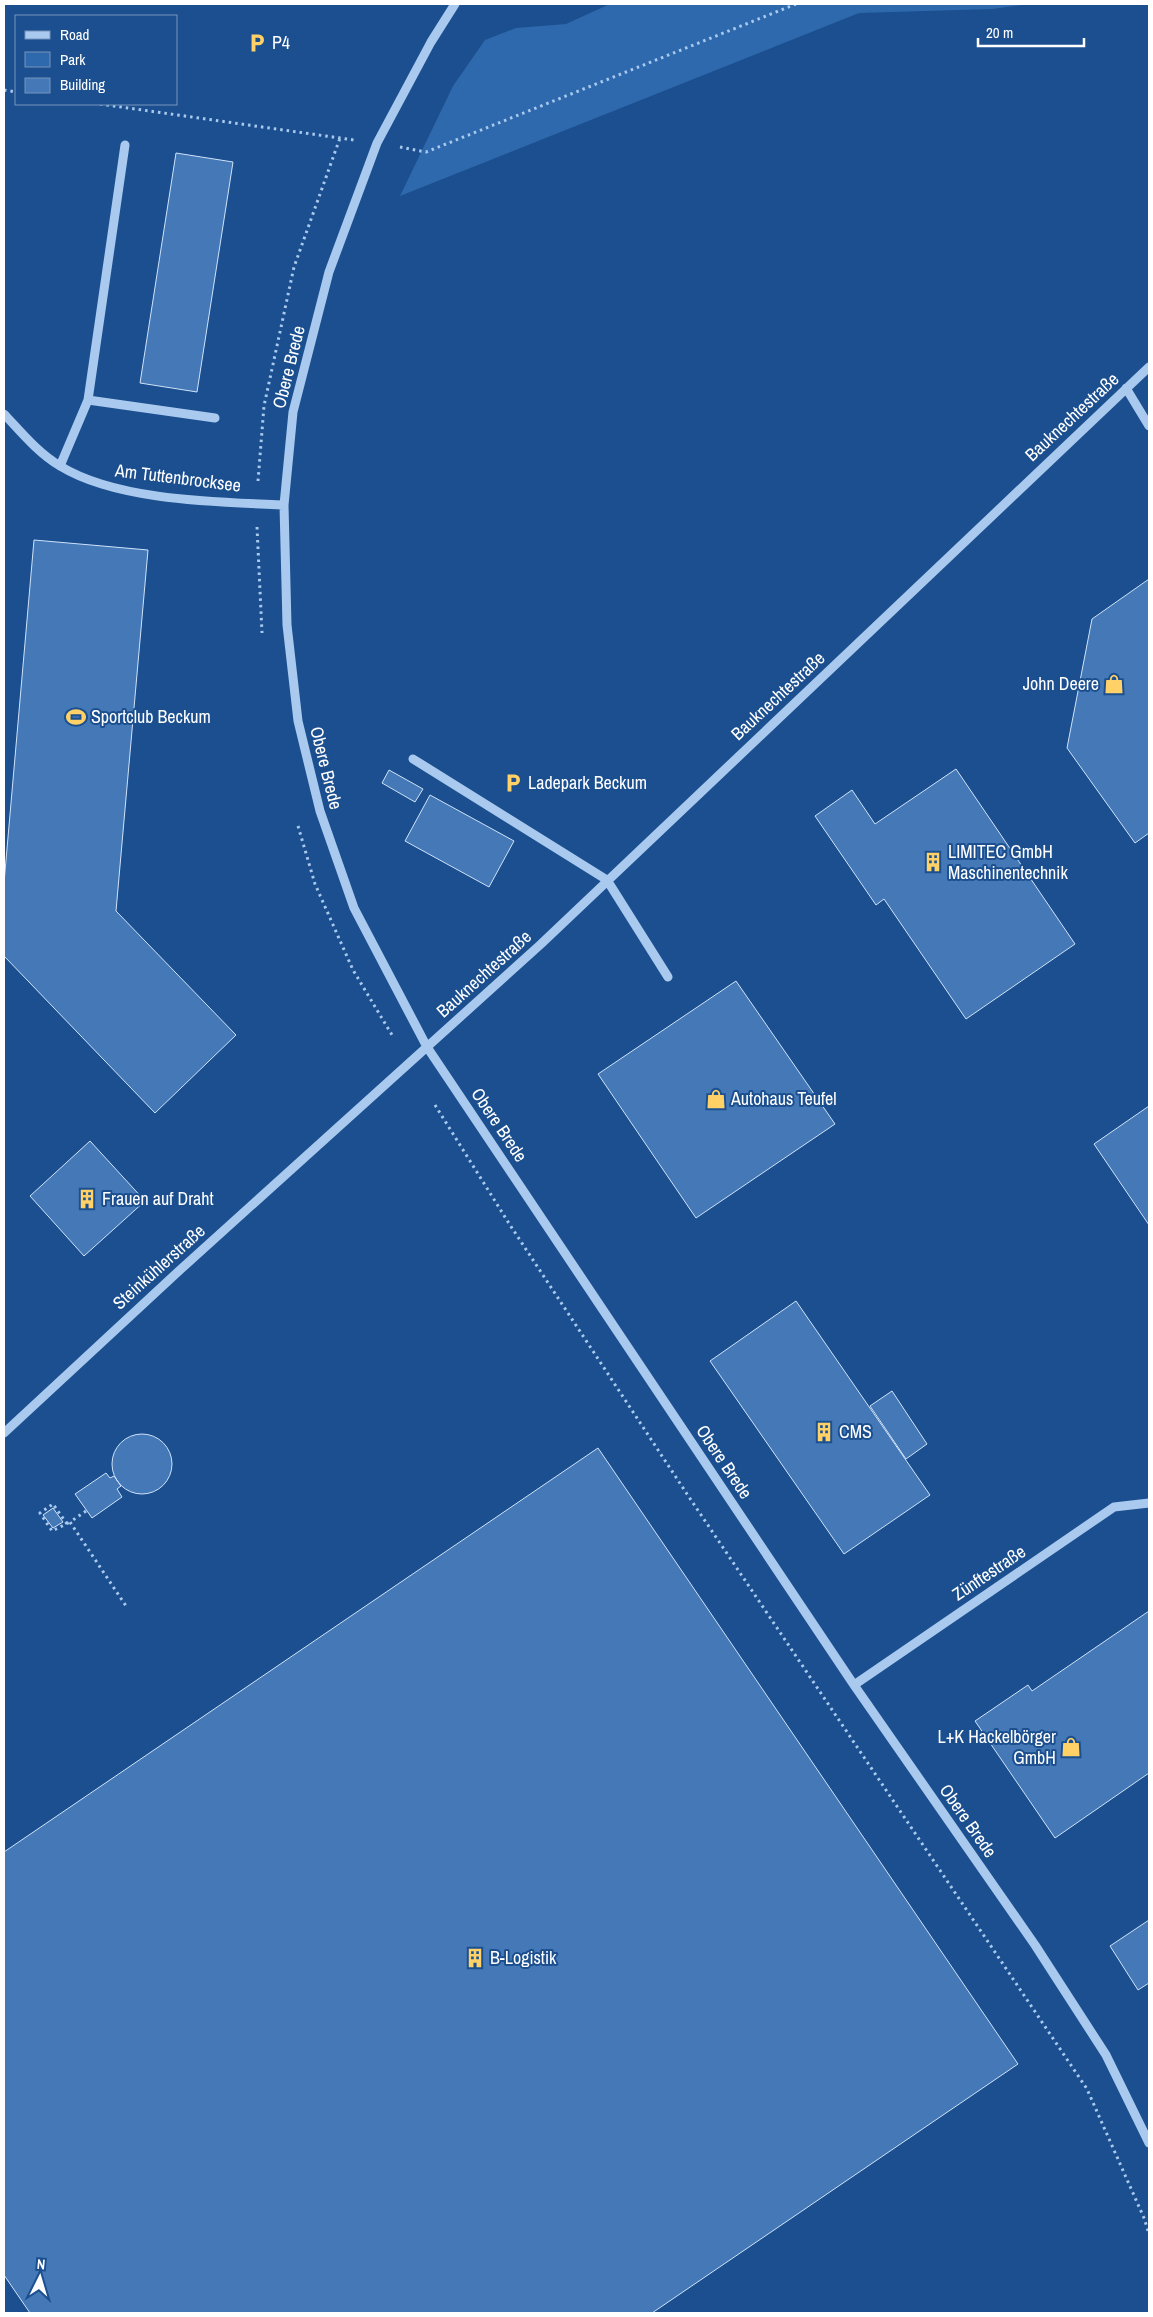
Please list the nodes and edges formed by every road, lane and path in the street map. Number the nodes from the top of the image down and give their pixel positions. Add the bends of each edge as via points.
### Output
1 (455, 4) edge
2 (796, 4) edge
3 (107, 105) edge
4 (340, 138) junction
5 (376, 143) junction
6 (125, 145) dead end
7 (1149, 367) edge
8 (1126, 388) junction
9 (88, 400) junction
10 (4, 414) edge
11 (215, 418) dead end
12 (1149, 426) edge
13 (60, 466) junction
14 (256, 504) junction
15 (284, 505) junction
16 (264, 642) dead end
17 (413, 759) dead end
18 (297, 822) dead end
19 (607, 880) junction
20 (668, 977) dead end
21 (427, 1047) junction
22 (409, 1063) junction
23 (434, 1104) dead end
24 (4, 1433) edge
25 (1149, 1502) edge
26 (86, 1511) dead end
27 (68, 1523) junction
28 (126, 1606) dead end
29 (854, 1685) junction
30 (1149, 2143) edge
31 (1149, 2234) edge

1 - 5 street, Obere Brede
2 - 5 path via 426,152
3 - 4 path
4 - 5 path
4 - 14 path via 294,267 264,406
5 - 15 street, Obere Brede via 329,272 293,412
6 - 9 street
7 - 8 street, Bauknechtestraße
8 - 12 street
8 - 19 street, Bauknechtestraße
9 - 11 street
9 - 13 street
10 - 13 street, Am Tuttenbrocksee via 28,441
13 - 14 street, Am Tuttenbrocksee via 111,488 212,502
14 - 15 street, Am Tuttenbrocksee
14 - 16 path
15 - 21 street, Obere Brede via 287,624 297,712 320,812 354,908
17 - 19 street
18 - 22 path via 315,884 352,970
19 - 20 street
19 - 21 street, Bauknechtestraße via 542,944
21 - 22 street, Steinkühlerstraße
21 - 29 street, Obere Brede
22 - 24 street, Steinkühlerstraße
23 - 31 path via 687,1494 1087,2089
25 - 29 street, Zünftestraße via 1114,1507
26 - 27 path
27 - 27 path via 52,1531 40,1513 52,1504
27 - 28 path
29 - 30 street, Obere Brede via 1035,1945 1106,2055

